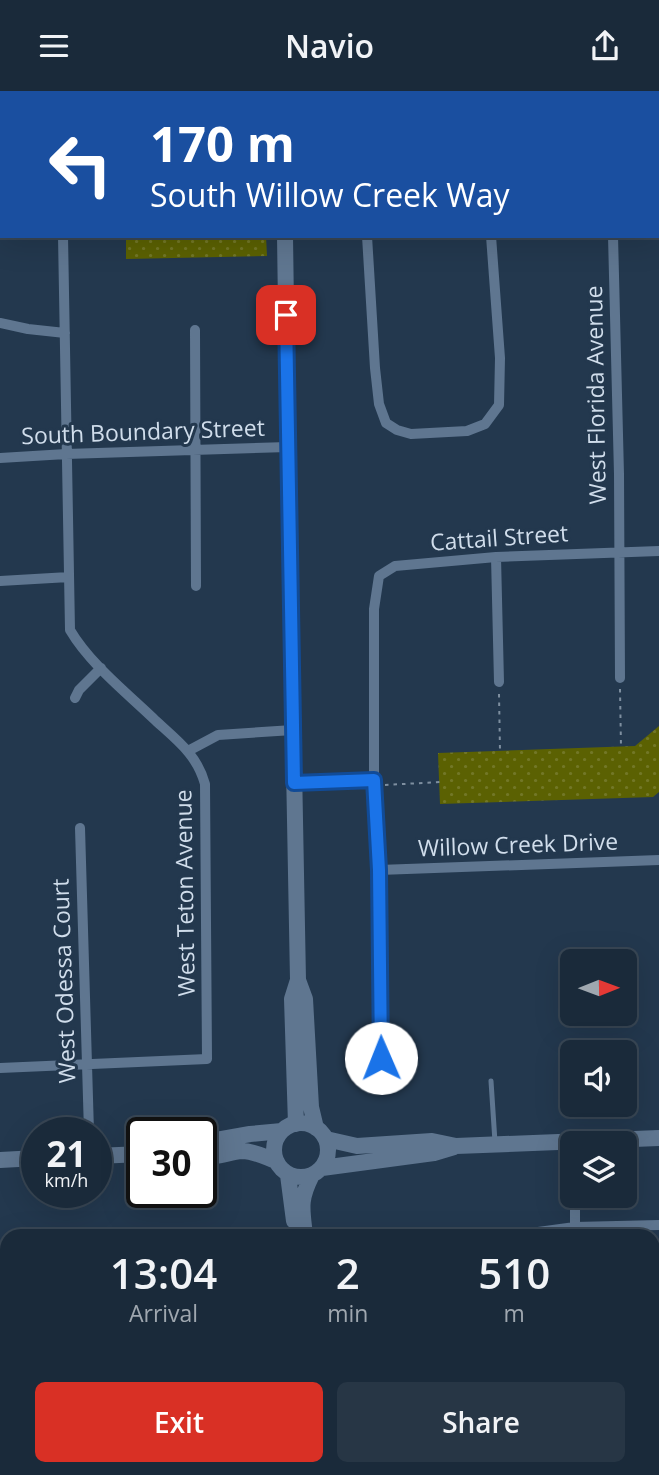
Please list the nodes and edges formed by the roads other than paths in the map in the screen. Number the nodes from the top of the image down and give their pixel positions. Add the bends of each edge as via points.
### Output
1 (63, 238) edge
2 (285, 238) edge
3 (367, 238) edge
4 (491, 238) edge
5 (613, 238) edge
6 (0, 323) edge
7 (195, 330) dead end
8 (65, 334) junction
9 (288, 447) junction
10 (194, 450) junction
11 (66, 454) junction
12 (0, 458) edge
13 (659, 551) edge
14 (620, 552) junction
15 (496, 557) junction
16 (69, 577) junction
17 (0, 581) edge
18 (196, 586) dead end
19 (102, 668) junction
20 (620, 678) road end
21 (499, 683) road end
22 (75, 698) dead end
23 (293, 730) junction
24 (188, 751) junction
25 (294, 783) junction
26 (374, 783) junction
27 (80, 828) dead end
28 (659, 860) edge
29 (379, 870) junction
30 (298, 980) junction
31 (381, 1058) dead end
32 (87, 1064) junction
33 (0, 1068) edge
34 (491, 1081) dead end
35 (89, 1117) edge
36 (289, 1128) junction
37 (321, 1133) junction
38 (659, 1138) edge
39 (637, 1139) edge
40 (217, 1140) edge
41 (560, 1143) edge
42 (495, 1145) junction
43 (456, 1146) junction
44 (217, 1156) edge
45 (21, 1159) edge
46 (0, 1160) edge
47 (276, 1161) junction
48 (317, 1172) junction
49 (288, 1175) junction
50 (575, 1208) edge
51 (575, 1227) junction
52 (295, 1229) edge
53 (304, 1229) edge
54 (560, 1229) edge
55 (606, 1229) edge

1 - 8 street, West Teton Avenue
2 - 9 street
3 - 4 street via 379,404 386,423 411,434 467,431 485,424 499,405
5 - 14 street, West Florida Avenue
6 - 8 street
7 - 10 street
8 - 11 street, West Teton Avenue
9 - 10 street, South Boundary Street
9 - 23 street
10 - 11 street, South Boundary Street
10 - 18 street
11 - 12 street, South Boundary Street
11 - 16 street, West Teton Avenue
13 - 14 street, Cattail Street
14 - 15 street, Cattail Street
14 - 20 street, West Florida Avenue
15 - 21 street
15 - 26 street, Cattail Street via 395,566 379,576 374,609
16 - 17 street
16 - 19 street, West Teton Avenue via 71,630 79,646
19 - 22 street
19 - 24 street, West Teton Avenue
23 - 24 street via 218,735
23 - 25 street
24 - 32 street, West Teton Avenue via 205,784 207,1059
25 - 26 street
25 - 30 street
26 - 29 street, Cattail Street
27 - 32 street, West Odessa Court
28 - 29 street, Willow Creek Drive
29 - 31 street, Cattail Street
30 - 36 street via 292,999
30 - 37 street via 305,999 311,1107
32 - 33 street, West Teton Avenue
32 - 35 street, West Odessa Court
34 - 42 lane
36 - 37 street via 309,1124
36 - 40 street
36 - 47 street via 275,1143
37 - 43 street via 357,1146 432,1141
37 - 48 street via 327,1160
38 - 39 street
41 - 42 street
42 - 43 street
43 - 48 street
44 - 47 street via 242,1151
45 - 46 street
47 - 49 street
48 - 49 street via 297,1178
48 - 53 street via 304,1192
49 - 52 street
50 - 51 street
51 - 54 street
51 - 55 street

